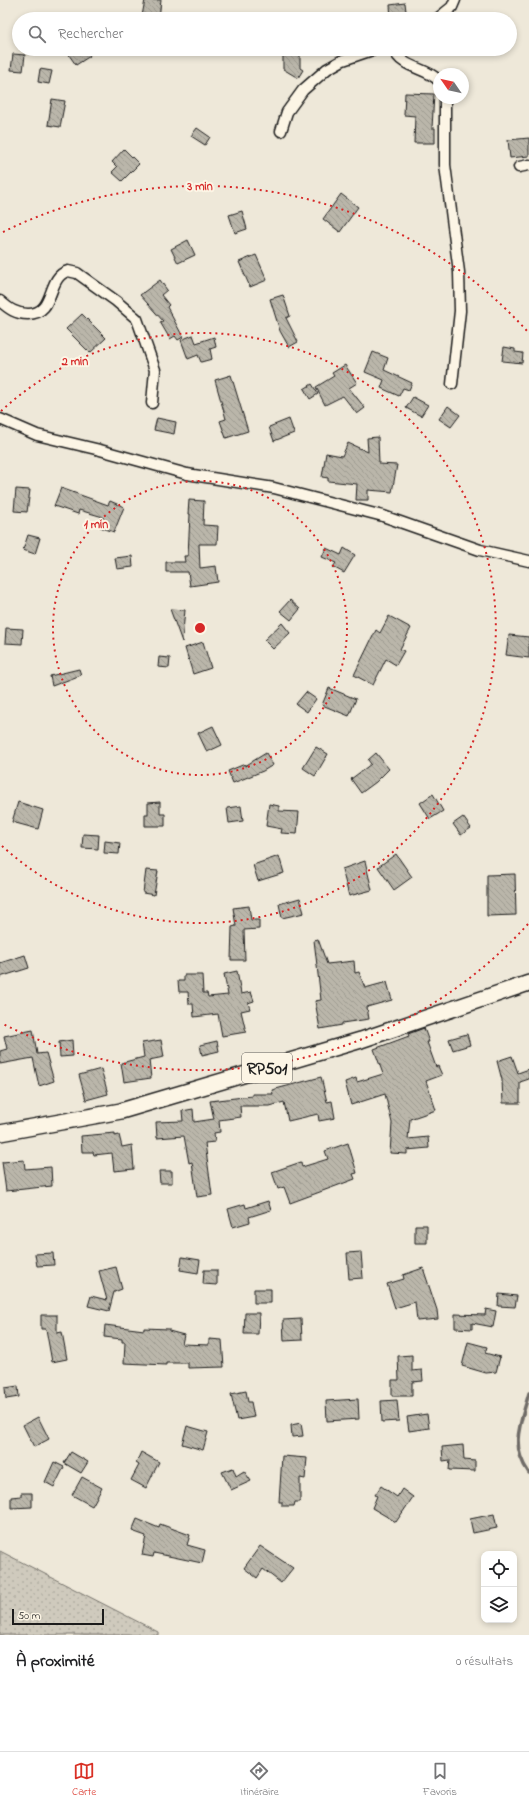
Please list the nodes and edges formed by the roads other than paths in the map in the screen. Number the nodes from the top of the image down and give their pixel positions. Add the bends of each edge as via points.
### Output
1 (455, 0) edge
2 (446, 12) edge
3 (355, 56) edge
4 (399, 56) edge
5 (433, 75) edge
6 (445, 104) edge
7 (281, 131) dead end
8 (0, 301) edge
9 (452, 384) dead end
10 (152, 403) dead end
11 (0, 419) edge
12 (529, 561) edge
13 (529, 983) edge
14 (0, 1133) edge

1 - 2 street
3 - 7 street via 326,69 303,90 287,112
4 - 5 street via 402,60
6 - 9 street via 445,165 459,272 460,311
8 - 10 street via 16,313 37,314 45,308 59,276 68,271 77,273 137,319 155,370
11 - 12 street via 37,435 186,474 274,488 383,516 480,550
13 - 14 main road, RP501 via 361,1040 121,1111

